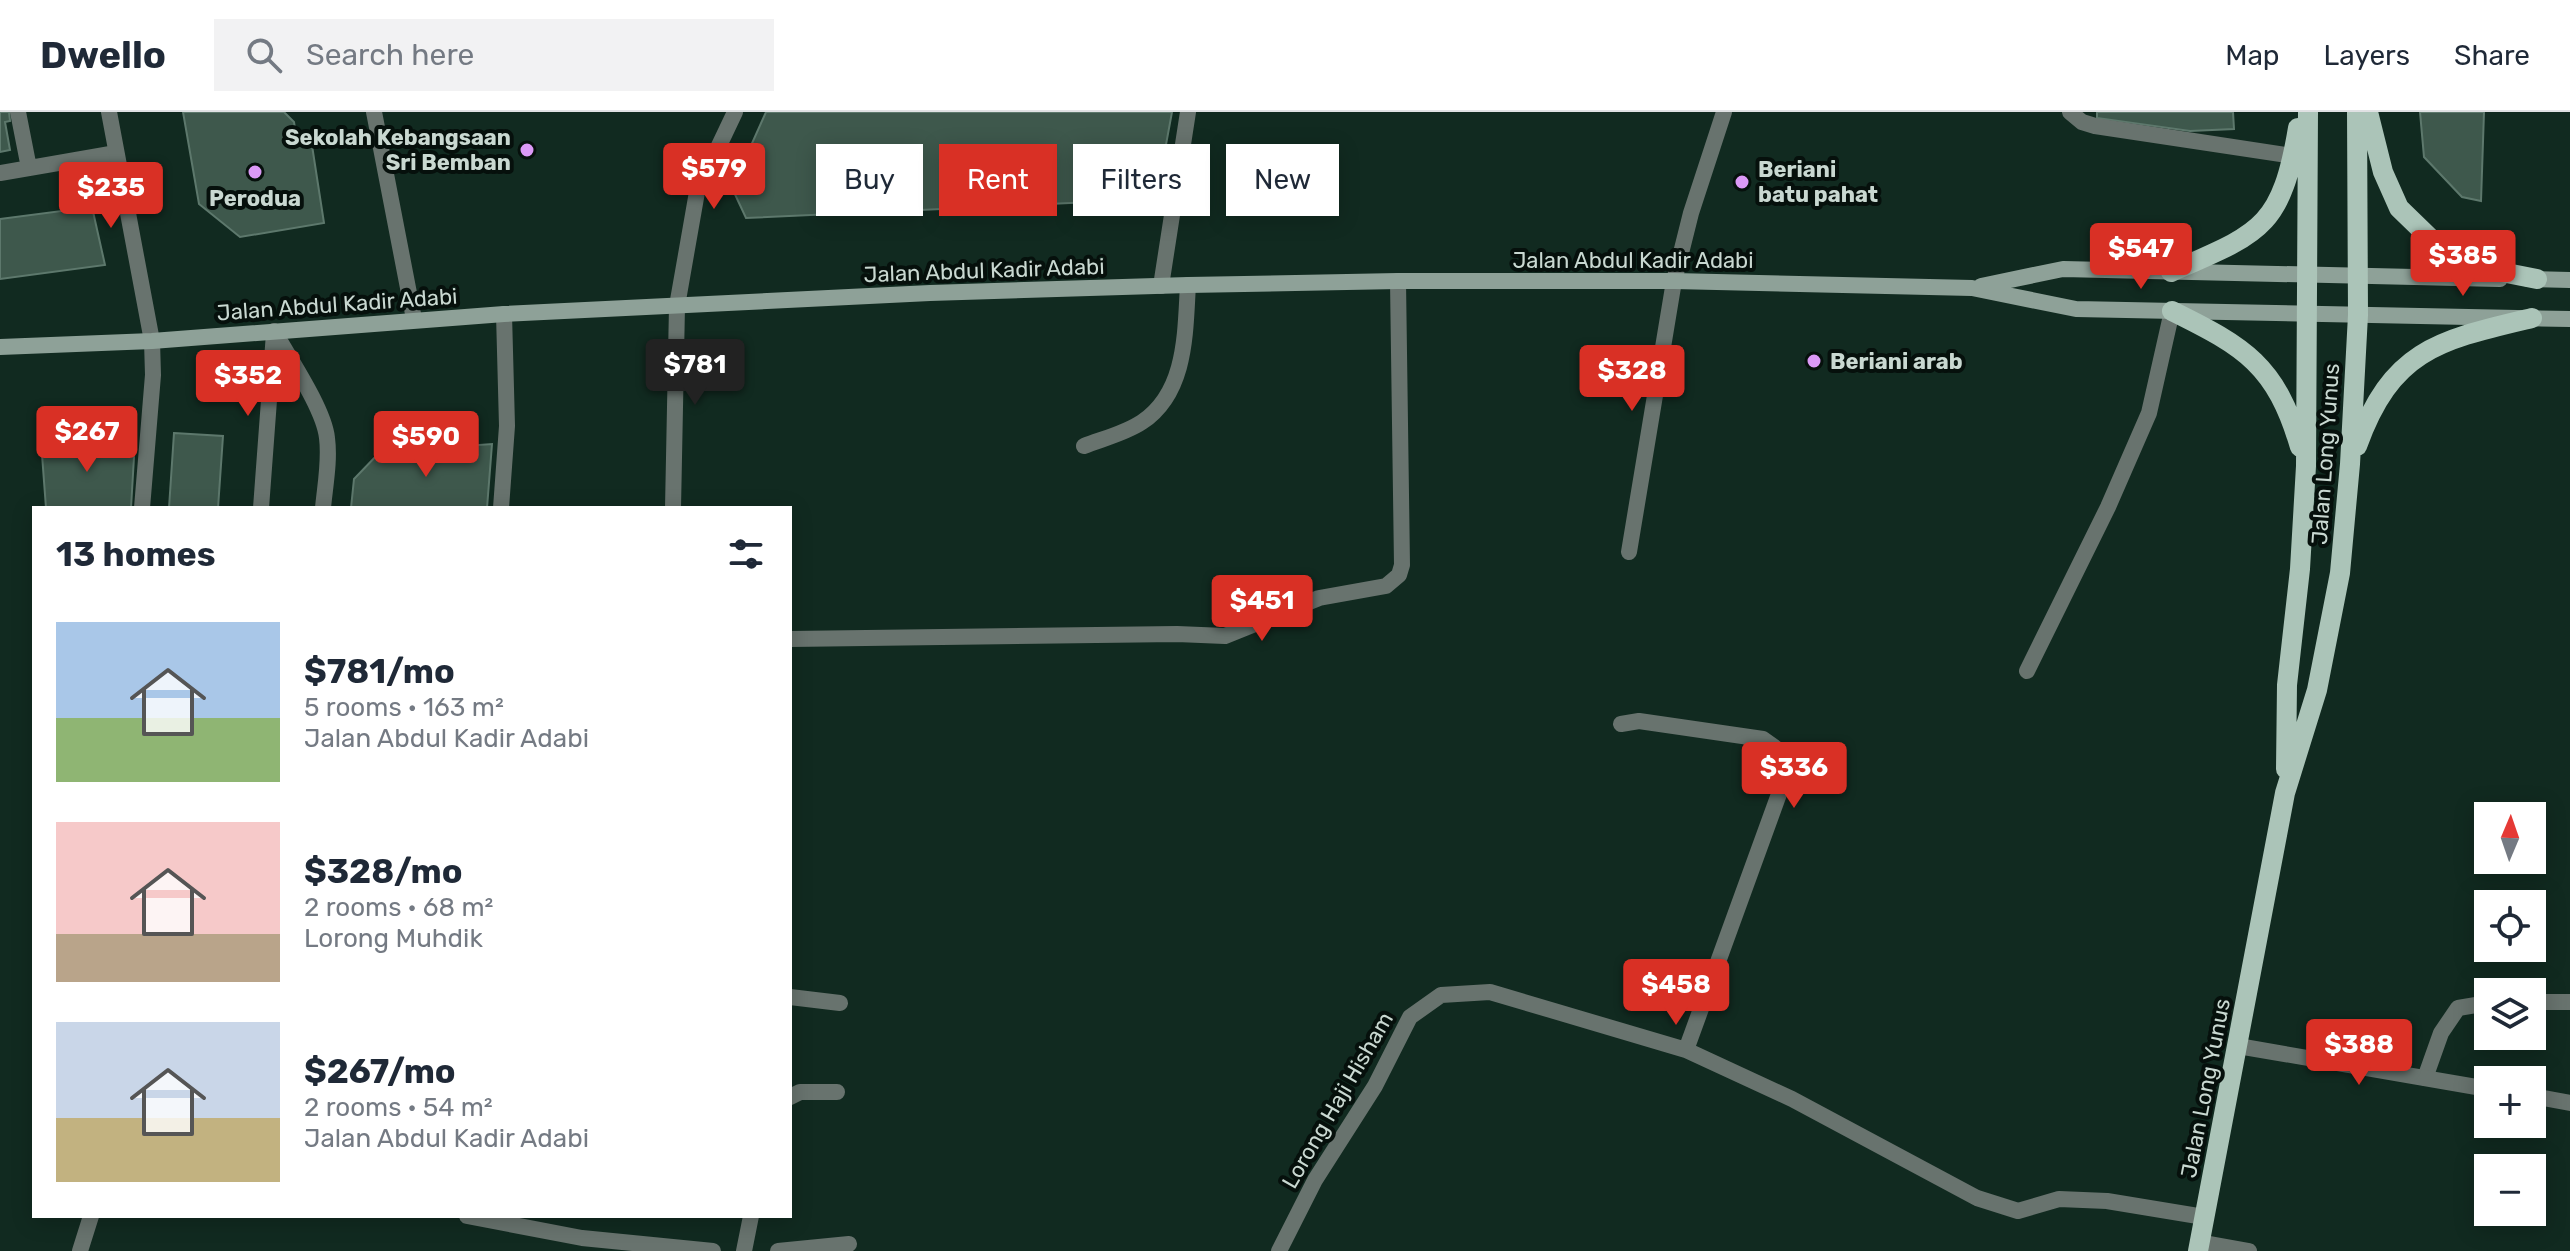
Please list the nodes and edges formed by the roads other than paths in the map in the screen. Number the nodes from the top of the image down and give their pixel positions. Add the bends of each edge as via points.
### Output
1 (18, 112) edge
2 (109, 112) edge
3 (374, 112) edge
4 (735, 112) edge
5 (1188, 112) edge
6 (1724, 112) edge
7 (2070, 112) edge
8 (2301, 112) edge
9 (2308, 112) edge
10 (2357, 112) edge
11 (2368, 112) edge
12 (116, 153) junction
13 (2293, 156) junction
14 (29, 168) junction
15 (0, 173) edge
16 (2171, 272) junction
17 (2308, 275) junction
18 (2358, 276) junction
19 (2537, 279) junction
20 (2570, 280) edge
21 (1398, 281) junction
22 (1674, 281) junction
23 (1188, 285) junction
24 (1161, 286) junction
25 (1972, 288) junction
26 (677, 306) junction
27 (2172, 311) junction
28 (504, 314) junction
29 (2307, 314) junction
30 (2358, 315) junction
31 (2532, 318) junction
32 (414, 319) junction
33 (2570, 319) edge
34 (274, 331) junction
35 (152, 341) junction
36 (0, 347) edge
37 (1084, 446) dead end
38 (2350, 464) junction
39 (2306, 466) junction
40 (142, 506) edge
41 (261, 506) edge
42 (323, 506) edge
43 (501, 506) edge
44 (673, 506) edge
45 (1629, 552) dead end
46 (792, 639) edge
47 (2027, 671) dead end
48 (1621, 724) dead end
49 (2285, 793) junction
50 (792, 997) edge
51 (2546, 1002) edge
52 (2570, 1002) edge
53 (840, 1003) dead end
54 (2474, 1005) edge
55 (2238, 1046) junction
56 (1686, 1050) junction
57 (2425, 1078) junction
58 (2474, 1087) edge
59 (837, 1092) dead end
60 (792, 1096) edge
61 (2546, 1099) edge
62 (2570, 1103) edge
63 (2204, 1217) junction
64 (90, 1218) edge
65 (475, 1218) edge
66 (751, 1218) edge
67 (580, 1244) edge
68 (849, 1244) dead end
69 (2198, 1246) edge
70 (80, 1251) edge
71 (713, 1251) edge
72 (744, 1251) edge
73 (778, 1251) edge
74 (1279, 1251) edge
75 (2249, 1251) edge

1 - 14 street
2 - 12 street
3 - 32 street
4 - 26 street via 697,192
5 - 24 street
6 - 22 street
7 - 13 street via 2095,126
8 - 13 main road
9 - 17 main road, Jalan Long Yunus
10 - 18 main road, Jalan Long Yunus
11 - 19 main road via 2383,172 2399,208 2433,241 2476,267
12 - 14 street
12 - 35 street
13 - 16 main road via 2281,199 2263,224 2238,242
14 - 15 street
16 - 17 main road, Jalan Abdul Kadir Adabi
16 - 25 main road, Jalan Abdul Kadir Adabi via 2063,269
17 - 18 main road, Jalan Abdul Kadir Adabi
17 - 29 main road, Jalan Long Yunus
18 - 19 main road, Jalan Abdul Kadir Adabi
18 - 30 main road, Jalan Long Yunus
19 - 20 main road, Jalan Abdul Kadir Adabi
21 - 22 main road, Jalan Abdul Kadir Adabi
21 - 23 main road, Jalan Abdul Kadir Adabi
21 - 46 street via 1402,565 1386,586 1319,598 1225,636
22 - 25 main road, Jalan Abdul Kadir Adabi
22 - 45 street
23 - 24 main road, Jalan Abdul Kadir Adabi
23 - 37 street via 1180,368 1166,398 1142,423
24 - 26 main road, Jalan Abdul Kadir Adabi
25 - 27 main road, Jalan Abdul Kadir Adabi via 2076,309
26 - 28 main road, Jalan Abdul Kadir Adabi
26 - 44 street
27 - 29 main road, Jalan Abdul Kadir Adabi
27 - 39 main road via 2227,338 2256,360 2278,389
27 - 47 street via 2149,413
28 - 32 main road, Jalan Abdul Kadir Adabi
28 - 43 street via 507,426
29 - 30 main road, Jalan Abdul Kadir Adabi
29 - 39 main road, Jalan Long Yunus
30 - 31 main road, Jalan Abdul Kadir Adabi
30 - 38 main road, Jalan Long Yunus
31 - 33 main road, Jalan Abdul Kadir Adabi
31 - 38 main road via 2442,343 2392,378 2375,403
32 - 34 main road, Jalan Abdul Kadir Adabi
34 - 35 main road, Jalan Abdul Kadir Adabi
34 - 41 street
34 - 42 street via 323,421
35 - 36 main road, Jalan Abdul Kadir Adabi
35 - 40 street
38 - 49 main road, Jalan Long Yunus via 2340,573 2317,690
39 - 49 main road, Jalan Long Yunus via 2287,685
48 - 56 street via 1639,721 1763,739 1784,754 1783,783
49 - 55 main road, Jalan Long Yunus
50 - 53 street
51 - 52 street
54 - 57 street via 2458,1008 2441,1033
55 - 57 street
55 - 63 main road, Jalan Long Yunus
56 - 63 street, Lorong Haji Hisham via 1792,1099 1977,1198 2018,1211 2059,1199
56 - 74 street, Lorong Haji Hisham via 1490,992 1441,995 1410,1017
57 - 58 street
59 - 60 street
61 - 62 street
63 - 69 main road, Jalan Long Yunus
64 - 70 street
65 - 67 street
66 - 72 street
67 - 71 street
68 - 73 street
69 - 75 street

